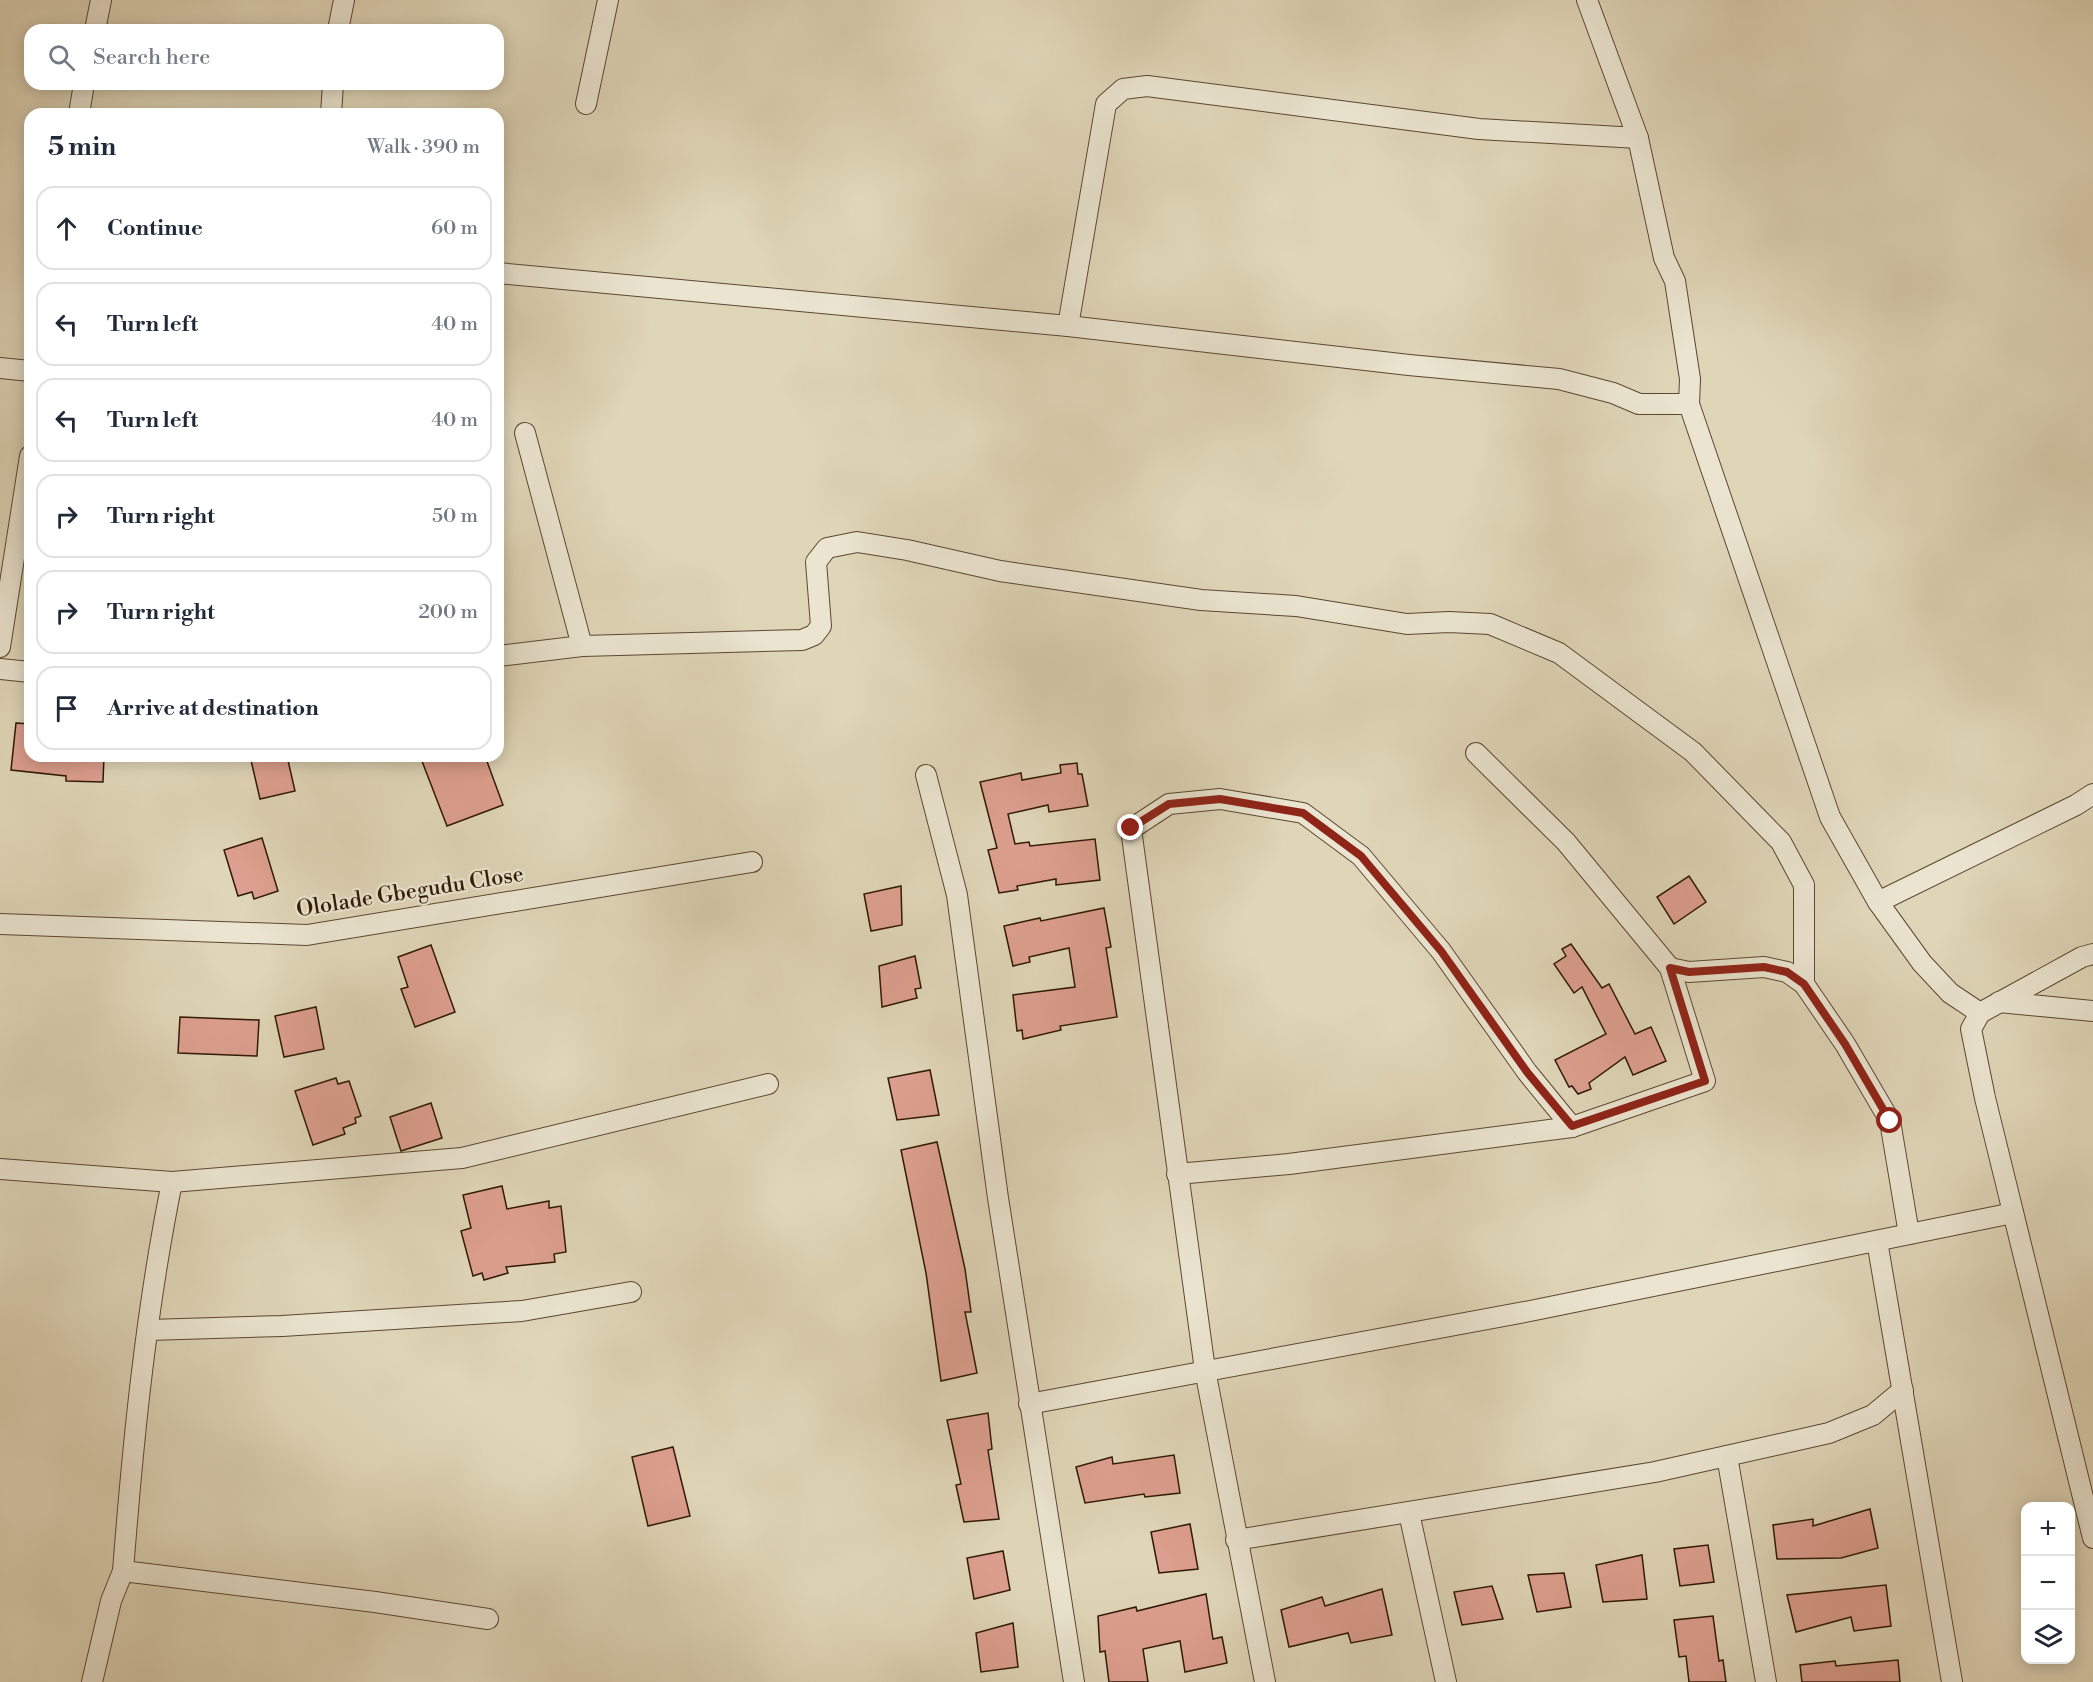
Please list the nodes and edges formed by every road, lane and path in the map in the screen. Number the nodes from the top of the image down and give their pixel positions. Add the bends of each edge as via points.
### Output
1 (101, 0) edge
2 (344, 0) edge
3 (608, 0) edge
4 (1587, 0) edge
5 (96, 24) edge
6 (339, 24) edge
7 (83, 90) edge
8 (333, 90) edge
9 (586, 104) dead end
10 (79, 108) edge
11 (331, 108) edge
12 (1638, 138) junction
13 (504, 274) edge
14 (1068, 326) junction
15 (0, 368) edge
16 (24, 370) edge
17 (1689, 404) junction
18 (525, 433) dead end
19 (24, 492) edge
20 (2, 625) edge
21 (582, 646) junction
22 (0, 647) edge
23 (504, 655) edge
24 (0, 669) edge
25 (24, 671) edge
26 (1476, 753) dead end
27 (926, 775) dead end
28 (2093, 794) edge
29 (752, 862) dead end
30 (1878, 903) junction
31 (0, 924) edge
32 (2093, 954) edge
33 (1670, 968) junction
34 (1804, 984) junction
35 (1999, 1002) junction
36 (2093, 1011) edge
37 (1980, 1012) junction
38 (768, 1084) dead end
39 (1572, 1126) junction
40 (0, 1169) edge
41 (1177, 1174) junction
42 (172, 1182) junction
43 (2013, 1213) junction
44 (1909, 1234) junction
45 (1877, 1241) junction
46 (631, 1292) dead end
47 (149, 1330) junction
48 (1205, 1370) junction
49 (1903, 1390) junction
50 (1029, 1404) junction
51 (1728, 1456) junction
52 (2089, 1506) edge
53 (1409, 1513) junction
54 (2093, 1538) edge
55 (1236, 1540) junction
56 (123, 1571) junction
57 (488, 1619) dead end
58 (92, 1682) edge
59 (1074, 1682) edge
60 (1265, 1682) edge
61 (1446, 1682) edge
62 (1766, 1682) edge
63 (1952, 1682) edge

1 - 5 street
2 - 6 street
3 - 9 street
4 - 12 street
7 - 10 street
8 - 11 street
12 - 14 street via 1479,129 1147,86 1123,89 1106,104
12 - 17 street via 1664,258 1675,281 1690,379
13 - 14 street
14 - 17 street via 1559,379 1639,404
15 - 16 street
17 - 30 street via 1830,817
18 - 21 street
19 - 20 street
20 - 22 street
21 - 23 street
21 - 34 street via 802,640 814,635 821,626 816,562 827,548 857,542 1000,571 1201,600 1296,606 1407,624 1490,624 1559,653 1693,752 1781,842 1804,885
24 - 25 street
26 - 33 street via 1566,842
27 - 50 street via 957,895
28 - 30 street via 2076,806
29 - 31 street, Ololade Gbegudu Close via 307,935
30 - 37 street via 1922,963 1950,993
32 - 35 street
33 - 34 street via 1689,972 1764,967 1787,972
33 - 39 street via 1705,1081
34 - 44 street via 1890,1121
35 - 36 street
35 - 37 street
37 - 43 street via 1971,1029
38 - 42 street via 462,1158
39 - 41 street via 1289,1164
39 - 41 street via 1527,1072 1441,951 1361,856 1303,813 1220,799 1169,804 1131,828
40 - 42 street
41 - 48 street
42 - 47 street via 156,1262
43 - 44 street
43 - 52 street
44 - 45 street
45 - 48 street via 1530,1311
45 - 49 street
46 - 47 street via 522,1311
47 - 56 street via 132,1456
48 - 50 street
48 - 55 street
49 - 51 street via 1873,1415 1829,1433
49 - 63 street
50 - 59 street
51 - 53 street via 1655,1473
51 - 62 street
52 - 54 street
53 - 55 street
53 - 61 street
55 - 60 street
56 - 57 street
56 - 58 street via 111,1600

